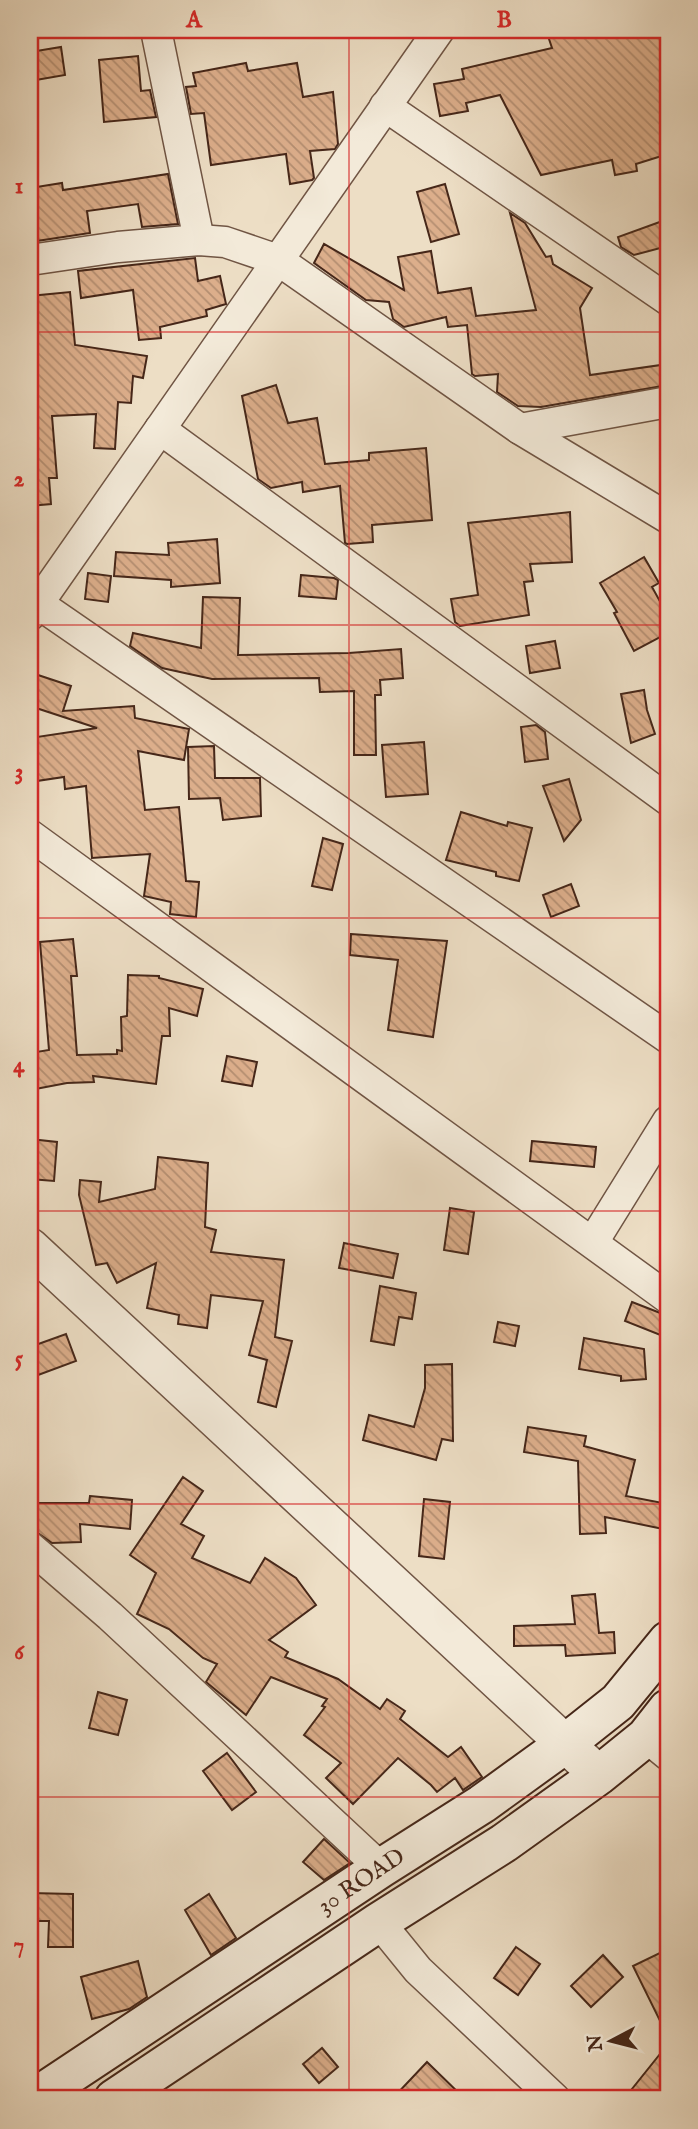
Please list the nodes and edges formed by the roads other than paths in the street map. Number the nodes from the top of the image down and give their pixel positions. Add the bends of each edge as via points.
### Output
1 (156, 30) edge
2 (439, 30) edge
3 (386, 106) junction
4 (198, 240) junction
5 (30, 260) edge
6 (278, 260) junction
7 (668, 300) edge
8 (668, 402) edge
9 (160, 429) junction
10 (520, 429) junction
11 (668, 518) edge
12 (33, 605) edge
13 (666, 790) edge
14 (30, 835) edge
15 (668, 1038) edge
16 (668, 1121) edge
17 (593, 1242) junction
18 (30, 1247) edge
19 (668, 1298) edge
20 (30, 1547) edge
21 (668, 1641) edge
22 (661, 1734) edge
23 (565, 1744) junction
24 (599, 1775) junction
25 (380, 1868) junction
26 (379, 1922) junction
27 (33, 2099) edge
28 (114, 2099) edge
29 (555, 2099) edge

1 - 4 street
2 - 3 street
3 - 6 street
3 - 7 street
4 - 5 street
4 - 6 street via 225,242
6 - 9 street
6 - 10 street
8 - 10 street
9 - 12 street
9 - 13 street
10 - 11 street
12 - 15 street
14 - 17 street
16 - 17 street
17 - 19 street
18 - 23 street
20 - 25 street
21 - 23 main road, 30 ROAD via 618,1702
22 - 24 main road, 30 ROAD
23 - 24 street
23 - 25 main road, 30 ROAD via 482,1804
24 - 26 main road, 30 ROAD via 504,1843
25 - 27 main road, 30 ROAD
26 - 28 main road, 30 ROAD
26 - 29 street via 418,1970

